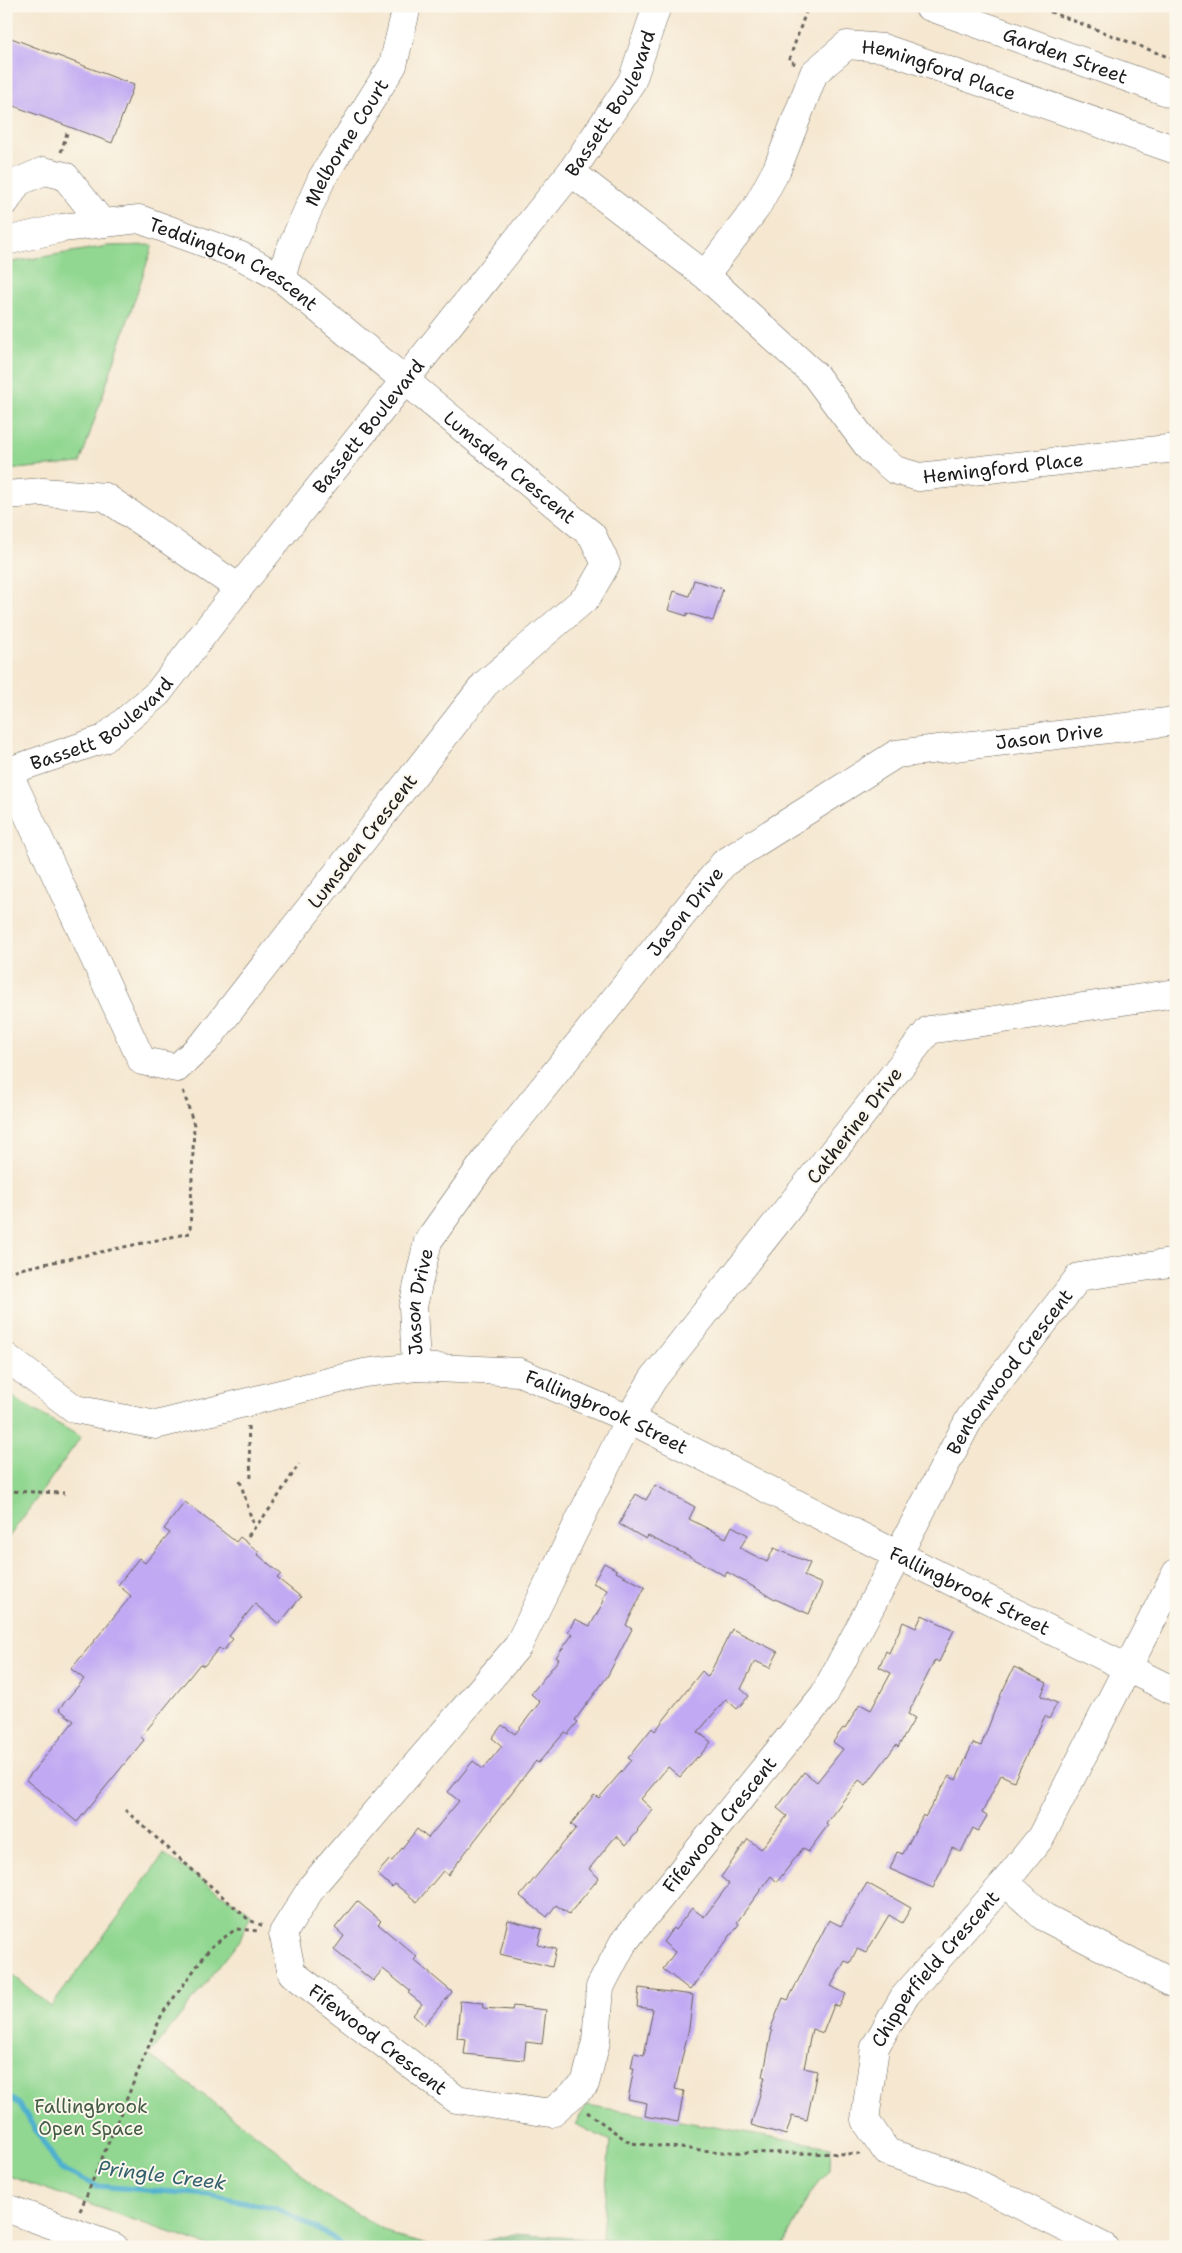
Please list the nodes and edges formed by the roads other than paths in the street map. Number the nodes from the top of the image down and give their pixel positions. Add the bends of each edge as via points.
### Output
1 (407, 6) edge
2 (657, 6) edge
3 (928, 6) edge
4 (1176, 95) edge
5 (1176, 150) edge
6 (571, 172) junction
7 (6, 200) edge
8 (102, 223) junction
9 (6, 241) edge
10 (705, 275) junction
11 (281, 278) junction
12 (405, 379) junction
13 (1176, 448) edge
14 (6, 495) edge
15 (238, 588) junction
16 (1176, 722) edge
17 (7, 772) edge
18 (1176, 993) edge
19 (1176, 1262) edge
20 (6, 1357) edge
21 (416, 1367) junction
22 (629, 1418) junction
23 (898, 1555) junction
24 (1176, 1573) edge
25 (1128, 1668) junction
26 (1176, 1692) edge
27 (1005, 1882) junction
28 (1176, 1985) edge
29 (6, 2208) edge
30 (114, 2247) edge
31 (1104, 2247) edge

1 - 11 street, Melborne Court via 393,65 322,178
2 - 6 street, Bassett Boulevard via 632,81
3 - 4 street, Garden Street
5 - 10 street, Hemingford Place via 883,48 847,45 814,73 773,177 756,208
6 - 10 street, Hemingford Place
6 - 12 street, Bassett Boulevard
7 - 8 street via 18,182 44,171 65,176
8 - 9 street, Teddington Crescent
8 - 11 street, Teddington Crescent via 139,219 241,256
10 - 13 street, Hemingford Place via 815,375 870,448 895,470 919,477
11 - 12 street, Teddington Crescent
12 - 15 street, Bassett Boulevard
12 - 17 street, Lumsden Crescent via 592,535 606,564 587,597 485,684 205,1042 177,1068 142,1062
14 - 15 street via 43,492 105,497
15 - 17 street, Bassett Boulevard via 158,693 104,738
16 - 21 street, Jason Drive via 896,754 724,863 490,1154 428,1241 413,1306
18 - 22 street, Catherine Drive via 930,1030 653,1379
19 - 23 street, Bentonwood Crescent via 1078,1277 970,1418
20 - 21 street, Fallingbrook Street via 75,1408 156,1425 364,1373
21 - 22 street, Fallingbrook Street via 519,1372
22 - 23 street, Fallingbrook Street
22 - 23 street, Fifewood Crescent via 518,1646 314,1884 283,1933 292,1973 456,2099 551,2113 585,2084 596,2042 600,1987 623,1943 824,1695
23 - 25 street, Fallingbrook Street
24 - 25 street
25 - 26 street, Fallingbrook Street
25 - 27 street, Chipperfield Crescent via 1041,1837
27 - 28 street via 1044,1917
27 - 31 street, Chipperfield Crescent via 904,1996 875,2047 865,2120 887,2152 968,2179
29 - 30 street

